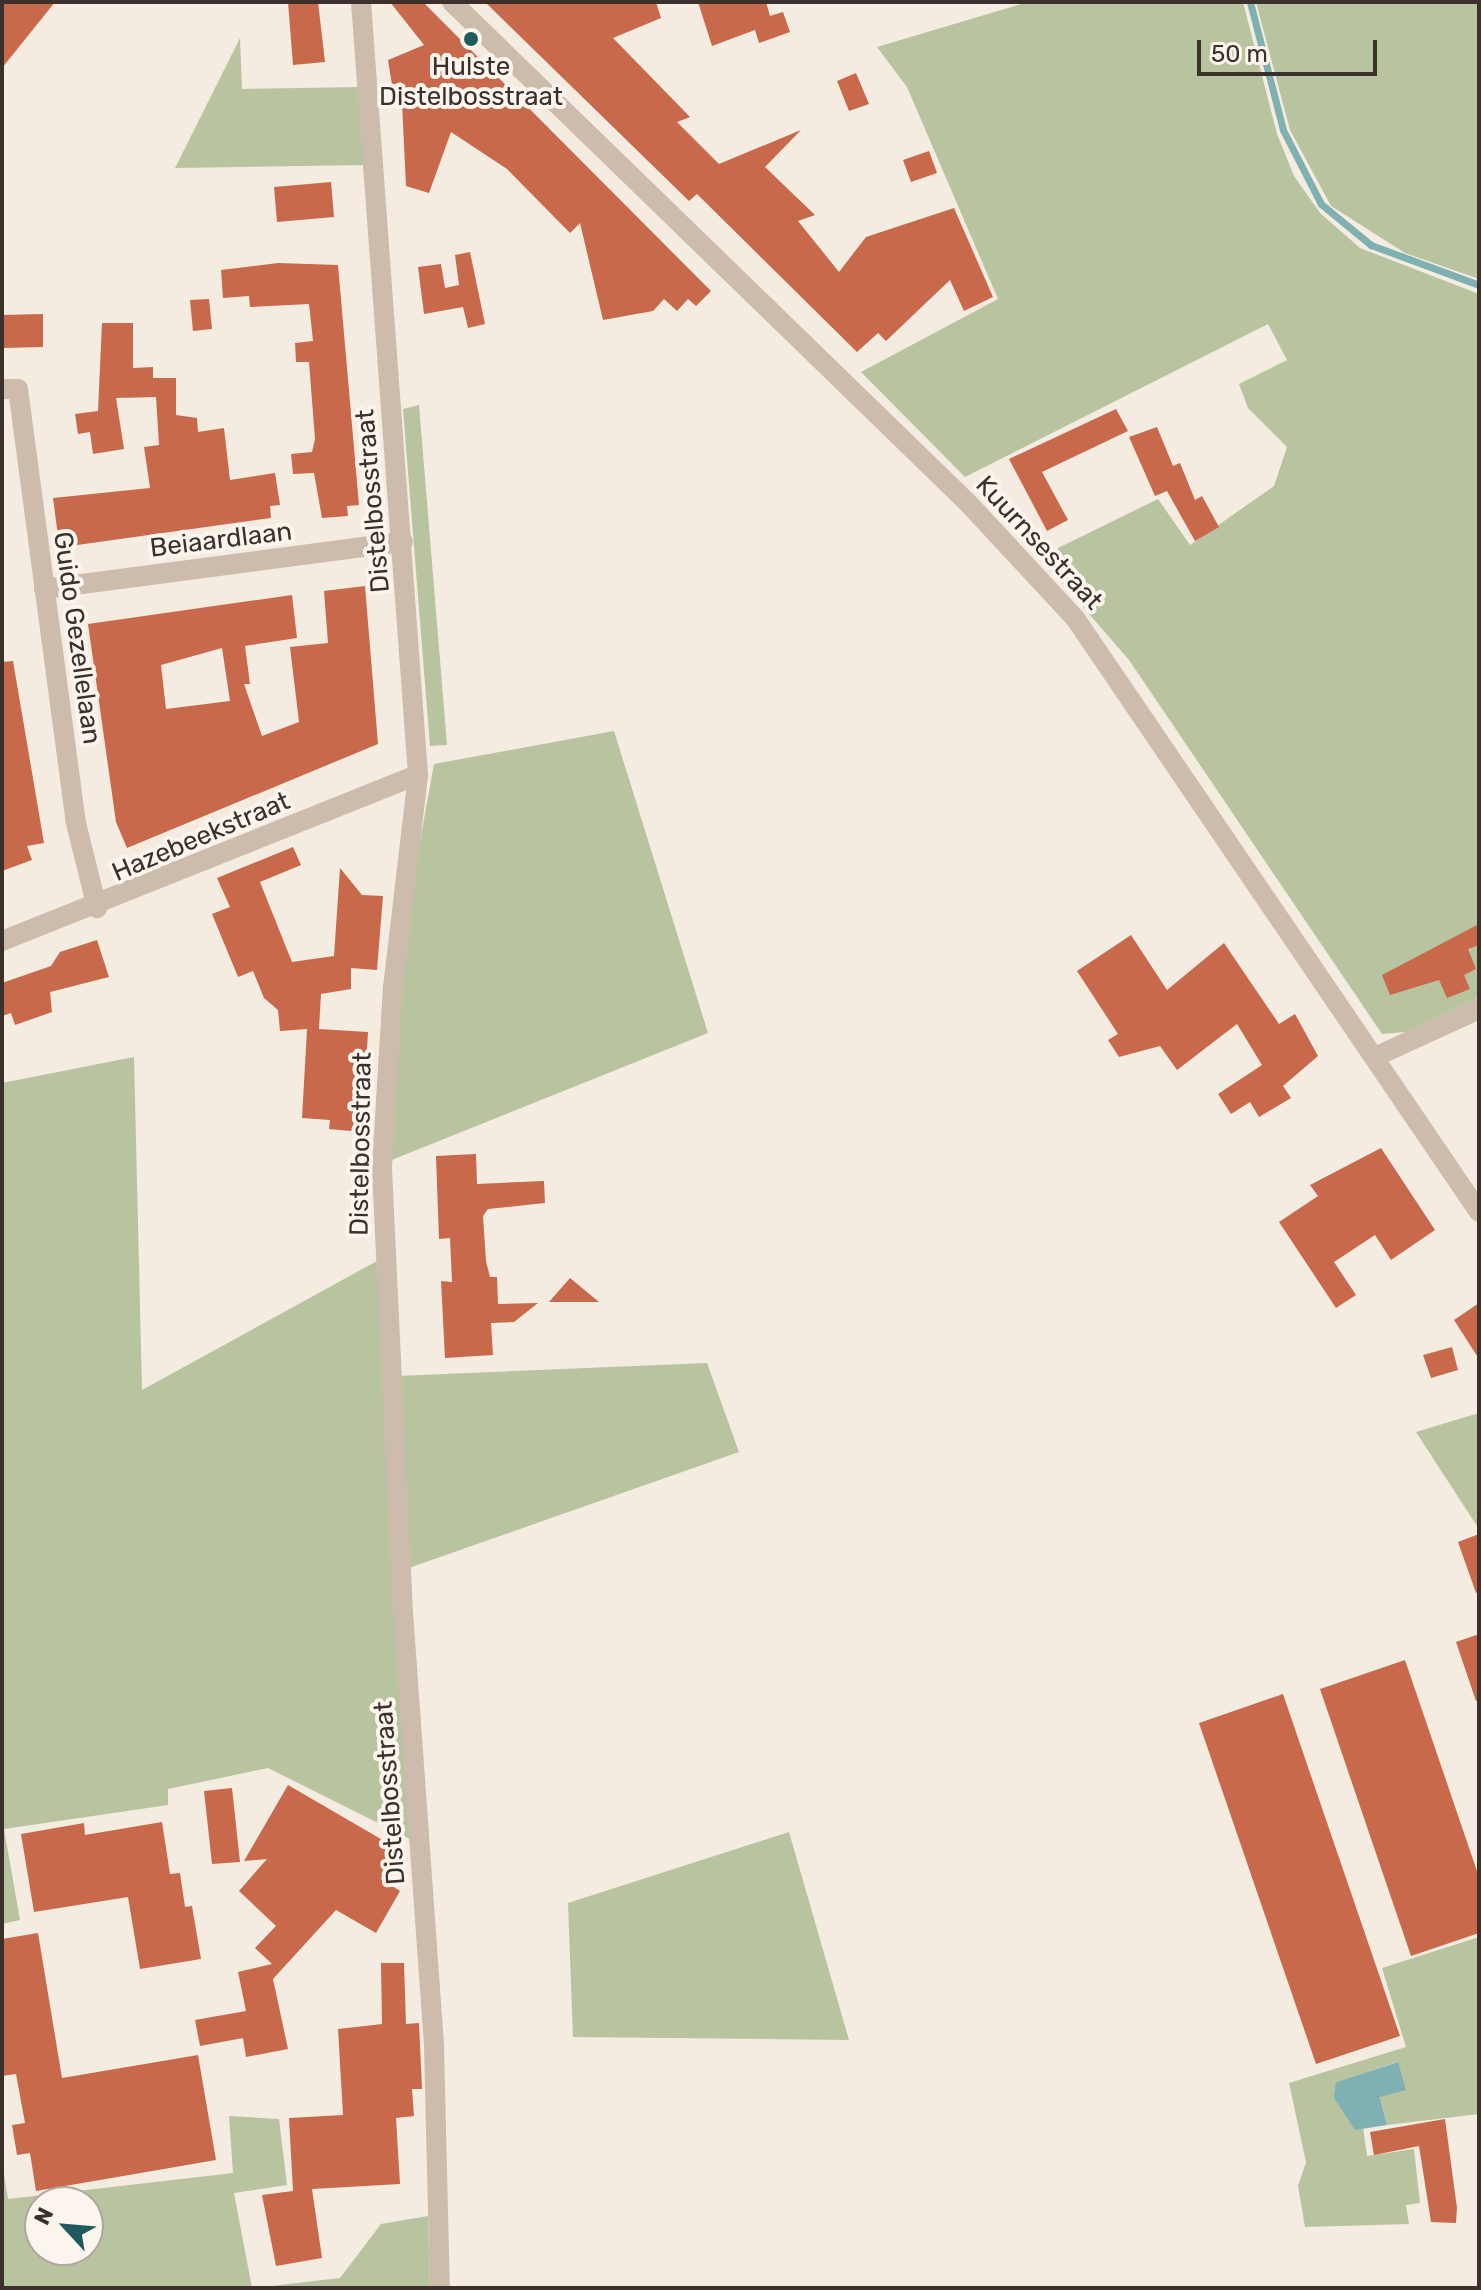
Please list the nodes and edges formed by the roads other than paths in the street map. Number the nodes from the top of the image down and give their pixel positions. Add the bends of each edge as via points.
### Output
1 (361, 2) edge
2 (452, 2) edge
3 (2, 389) edge
4 (403, 542) junction
5 (44, 589) junction
6 (418, 775) junction
7 (97, 908) junction
8 (2, 941) edge
9 (1479, 1009) edge
10 (1377, 1056) junction
11 (1479, 1212) edge
12 (440, 2288) edge

1 - 4 street, Distelbosstraat
2 - 10 street, Kuurnsestraat via 968,503 1075,618
3 - 5 street, Guido Gezellelaan via 18,389
4 - 5 street, Beiaardlaan
4 - 6 street, Distelbosstraat
5 - 7 street, Guido Gezellelaan via 75,819
6 - 7 street, Hazebeekstraat
6 - 12 street, Distelbosstraat via 393,987 382,1169 403,1612 434,2047
7 - 8 street, Hazebeekstraat
9 - 10 street
10 - 11 street, Kuurnsestraat

